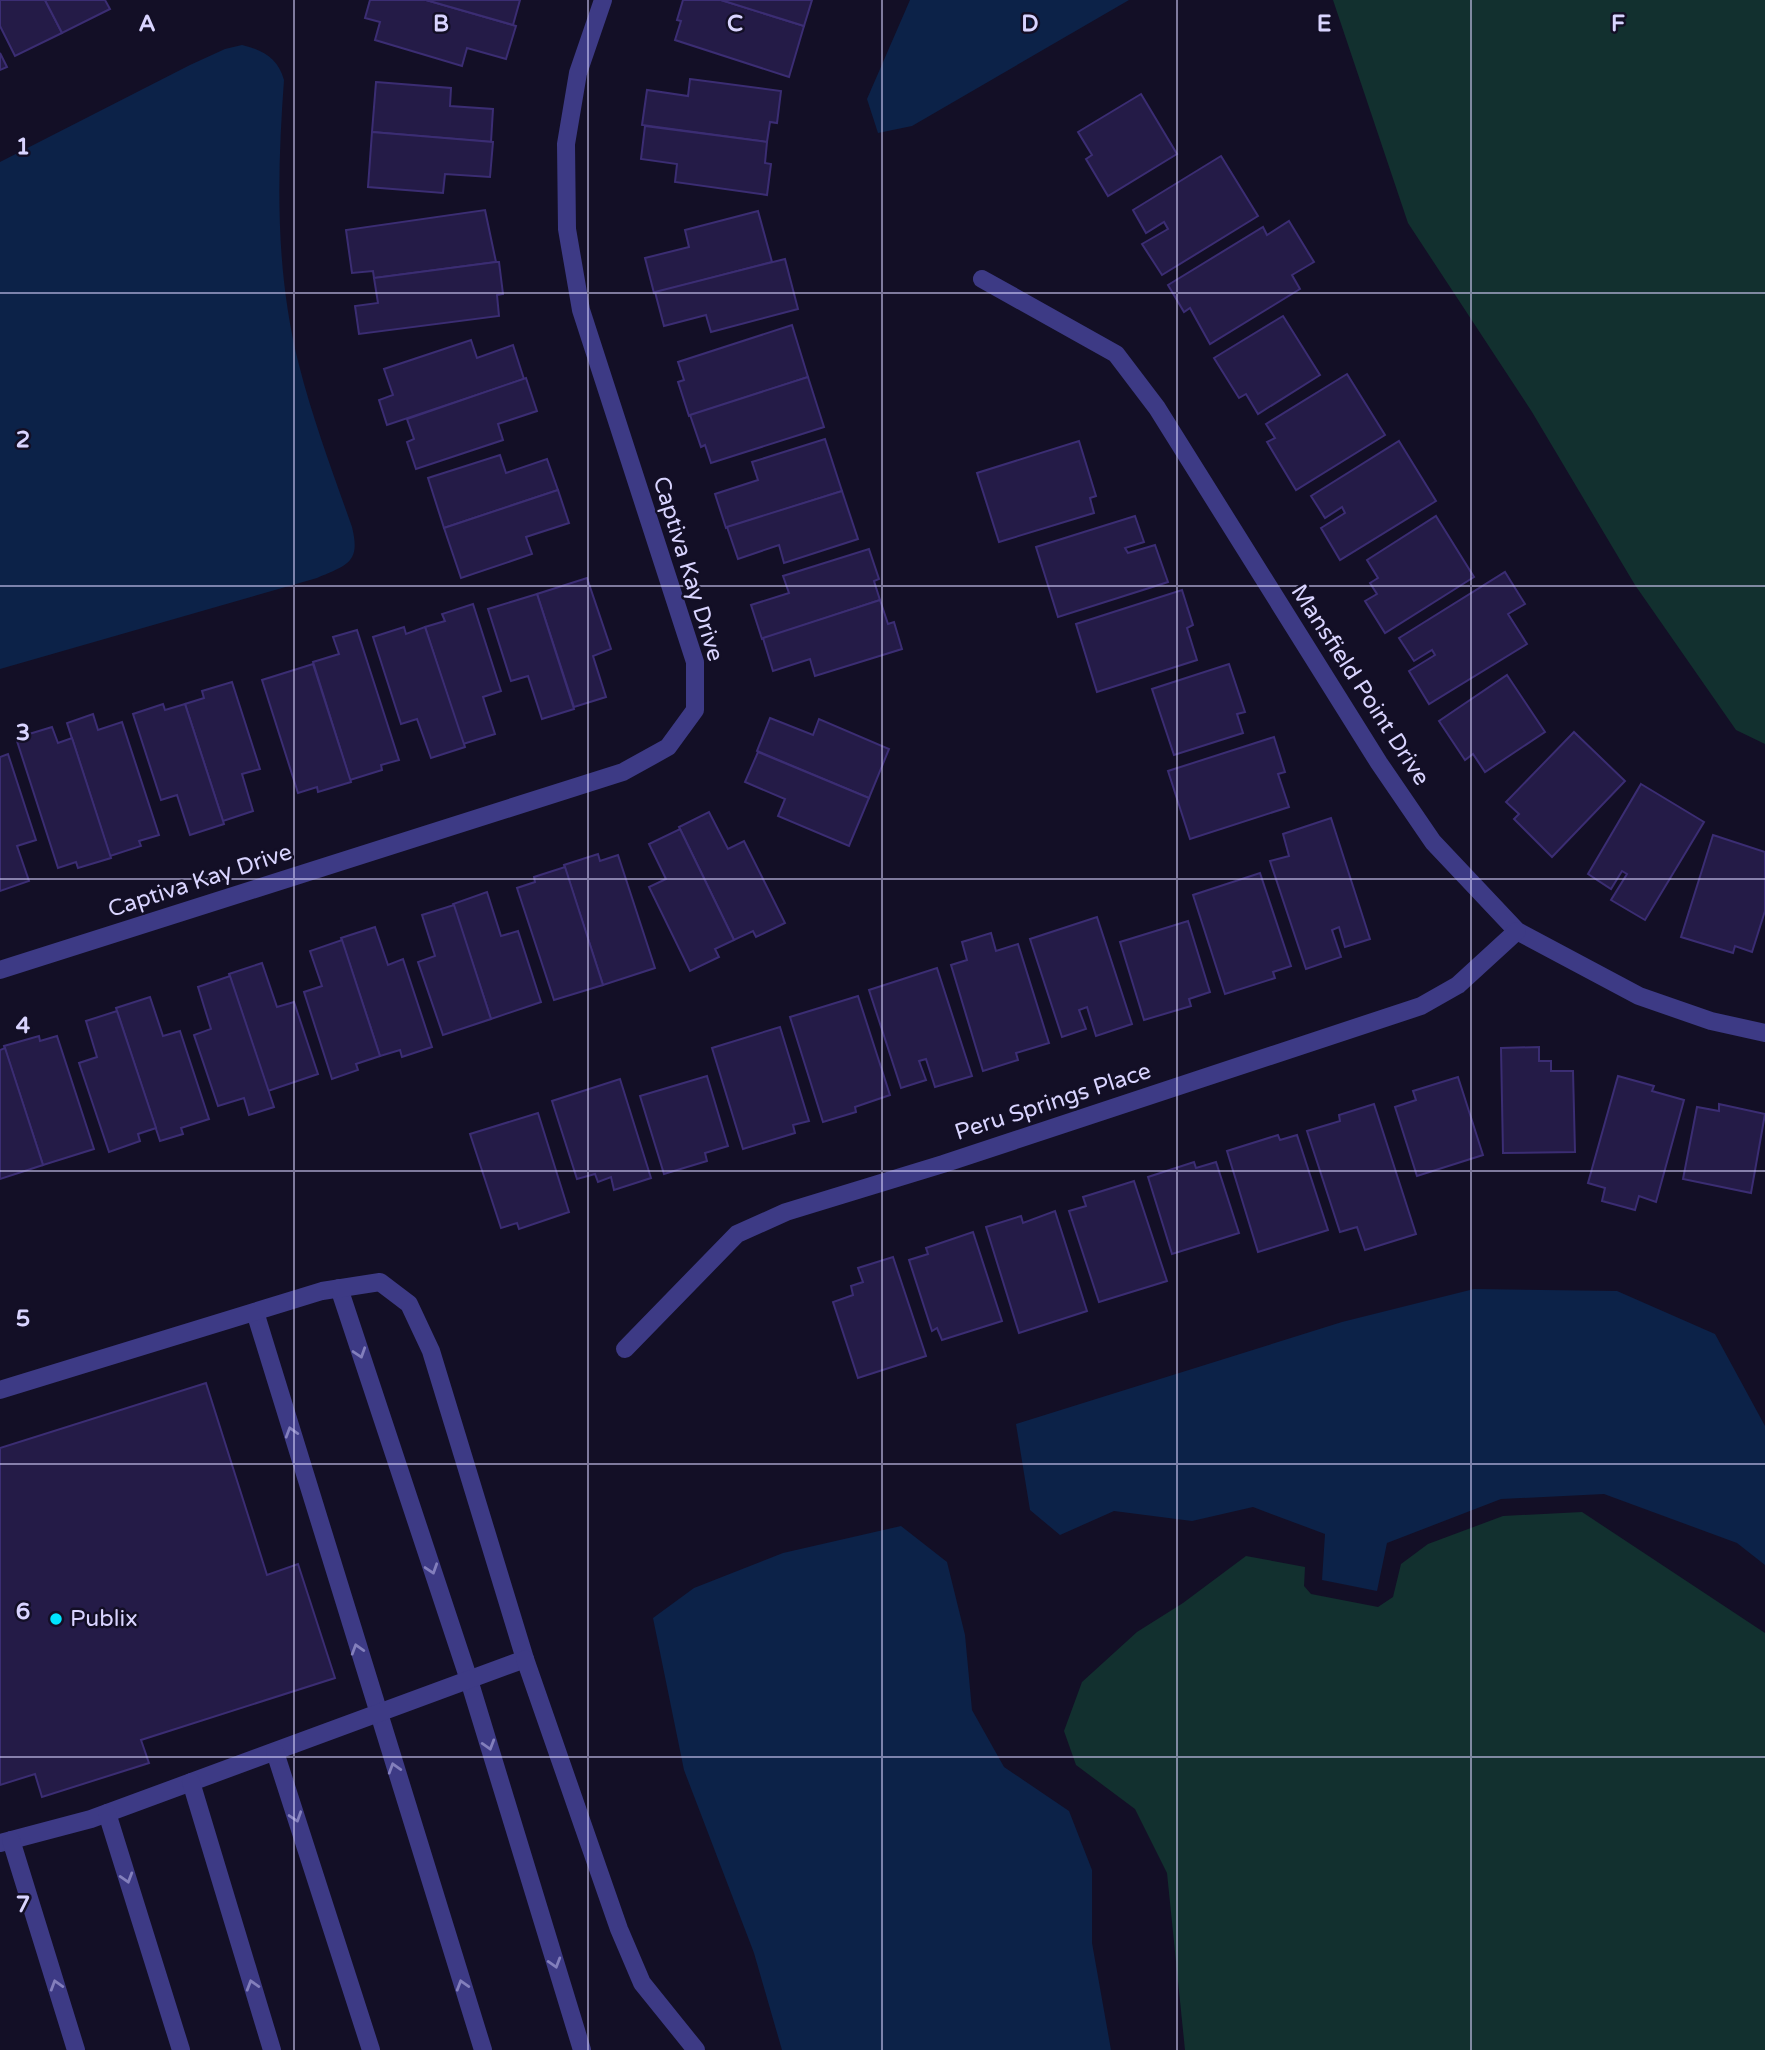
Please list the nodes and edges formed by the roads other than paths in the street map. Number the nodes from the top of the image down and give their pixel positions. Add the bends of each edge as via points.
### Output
1 (603, 0) edge
2 (982, 279) dead end
3 (1517, 931) junction
4 (0, 970) edge
5 (1765, 1033) edge
6 (339, 1288) junction
7 (255, 1312) junction
8 (625, 1349) dead end
9 (0, 1390) edge
10 (525, 1660) junction
11 (469, 1680) junction
12 (377, 1715) junction
13 (275, 1752) junction
14 (191, 1782) junction
15 (107, 1813) junction
16 (6, 1841) edge
17 (76, 2050) edge
18 (181, 2050) edge
19 (272, 2050) edge
20 (372, 2050) edge
21 (482, 2050) edge
22 (582, 2050) edge
23 (696, 2050) edge

1 - 4 street, Captiva Kay Drive via 578,72 566,144 568,229 581,310 695,662 695,710 668,747 623,772
2 - 3 street, Mansfield Point Drive via 1116,354 1157,408 1433,842
3 - 5 street, Mansfield Point Drive via 1639,996 1711,1021
3 - 8 street, Peru Springs Place via 1458,985 1421,1006 786,1212 737,1234
6 - 7 street
6 - 10 street via 380,1282 409,1304 431,1351
6 -> 11 street
7 - 9 street
12 -> 7 street
10 - 11 street
10 - 23 street via 642,1983
11 - 12 street
11 -> 22 street
12 - 13 street
21 -> 12 street
13 - 14 street
13 -> 20 street
14 - 15 street
19 -> 14 street
15 - 16 street
15 -> 18 street
17 -> 16 street

